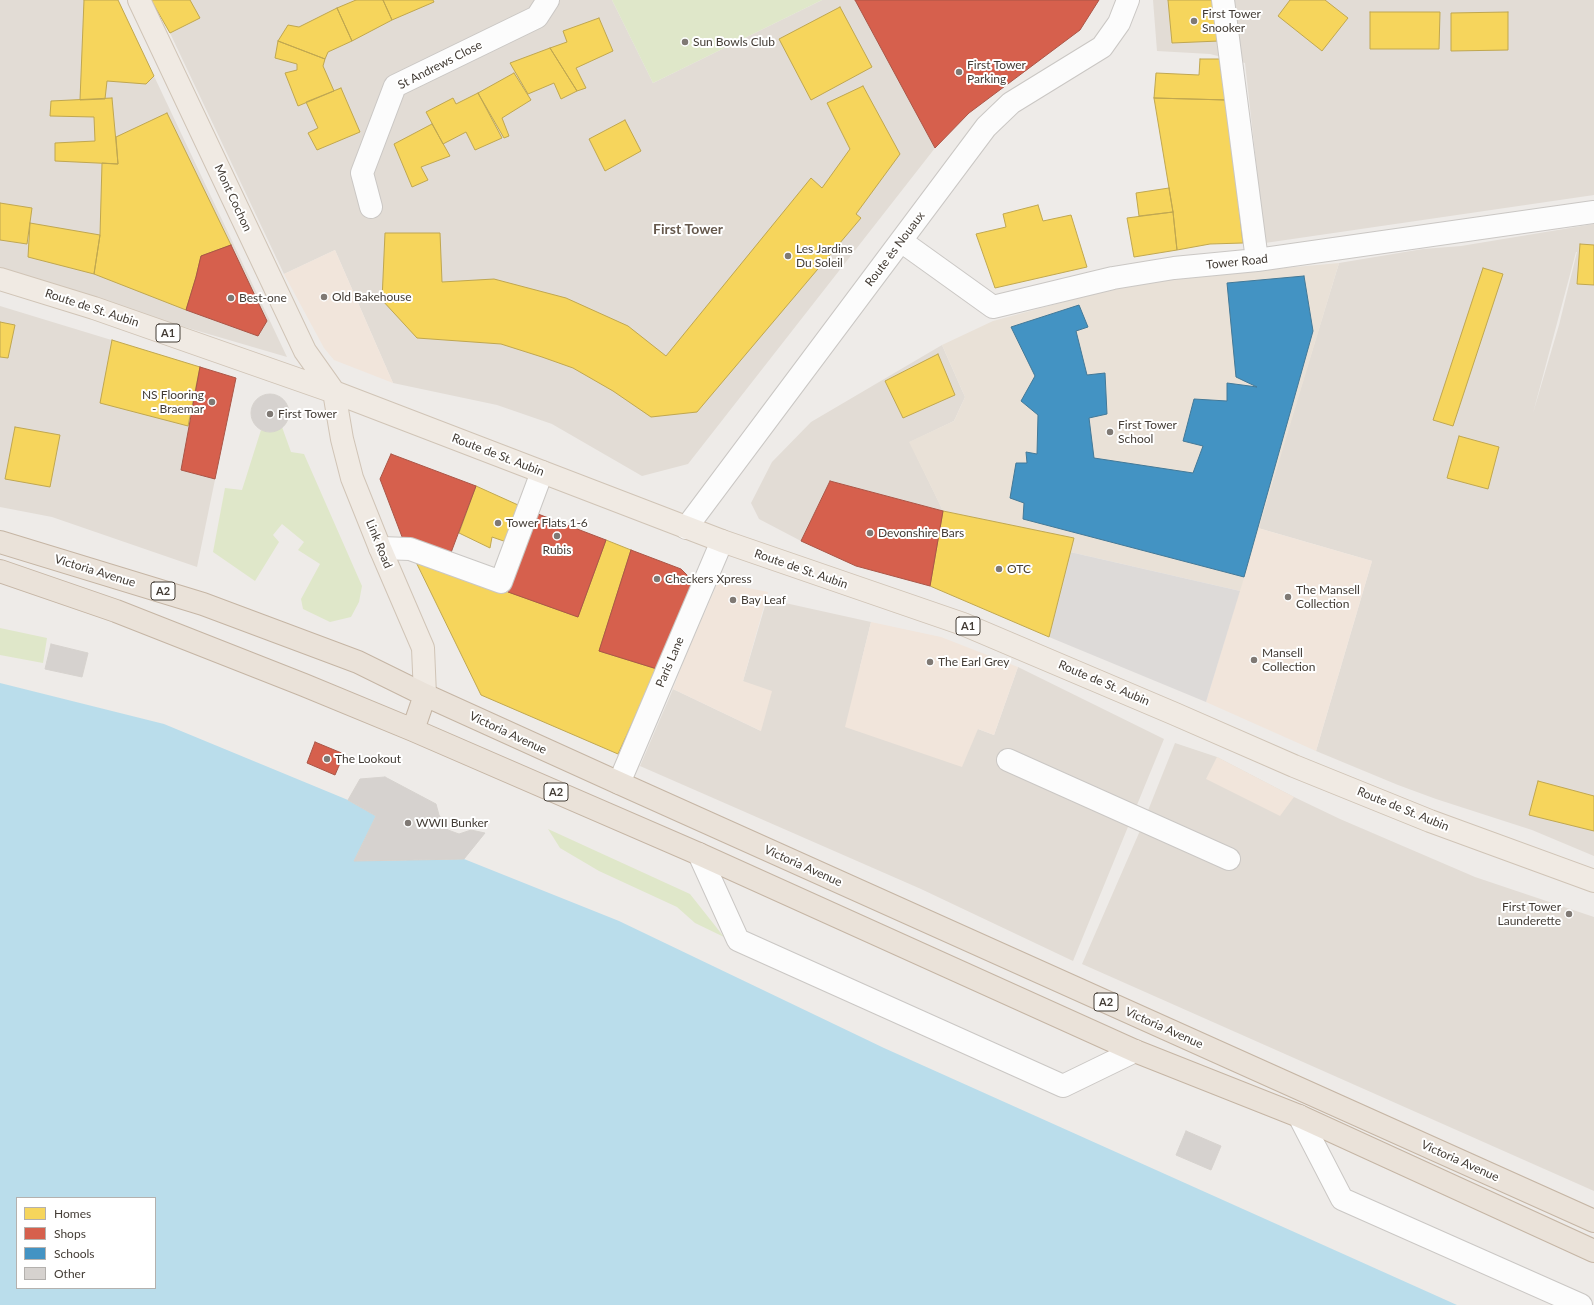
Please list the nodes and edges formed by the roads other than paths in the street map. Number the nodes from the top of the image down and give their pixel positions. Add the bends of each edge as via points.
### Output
1 (139, 0) edge
2 (548, 0) edge
3 (1128, 0) edge
4 (1223, 0) edge
5 (371, 207) dead end
6 (1594, 212) edge
7 (901, 241) junction
8 (1257, 260) junction
9 (0, 279) edge
10 (334, 392) junction
11 (542, 472) junction
12 (686, 528) junction
13 (722, 541) junction
14 (0, 542) edge
15 (380, 548) junction
16 (0, 570) edge
17 (425, 695) junction
18 (413, 730) junction
19 (1008, 760) dead end
20 (619, 783) junction
21 (699, 854) junction
22 (1229, 859) dead end
23 (1594, 881) edge
24 (1135, 1051) junction
25 (1299, 1116) junction
26 (1594, 1221) edge
27 (1594, 1251) edge
28 (1581, 1305) edge

1 - 10 main road, Mont Cochon via 305,351
2 - 5 street, St Andrews Close via 537,16 395,86 362,174
3 - 7 street, Route ès Nouaux via 1119,23 1102,47 1011,103 986,127
4 - 8 street
6 - 8 street, Tower Road
7 - 8 street, Tower Road via 993,306 1113,278 1174,268
7 - 12 street, Route ès Nouaux
9 - 10 main road, Route de St. Aubin / A1 via 94,308
10 - 11 main road, Route de St. Aubin / A1
10 - 15 main road, Link Road via 352,478
11 - 12 main road, Route de St. Aubin / A1
11 - 15 street via 501,582 410,550
12 - 13 main road, Route de St. Aubin / A1
13 - 20 street, Paris Lane
13 - 23 main road, Route de St. Aubin / A1 via 963,624 1430,821
14 - 17 highway, Victoria Avenue / A2 via 203,604 358,662
15 - 17 main road, Link Road via 423,648
16 - 18 highway, A2 via 116,611
17 - 18 highway
17 - 20 highway, Victoria Avenue / A2
18 - 21 highway, A2
19 - 22 street
20 - 26 highway, Victoria Avenue / A2
21 - 24 highway, A2
21 - 24 street via 738,940 1063,1086
24 - 25 highway, A2
25 - 27 highway, A2
25 - 28 street via 1342,1199

